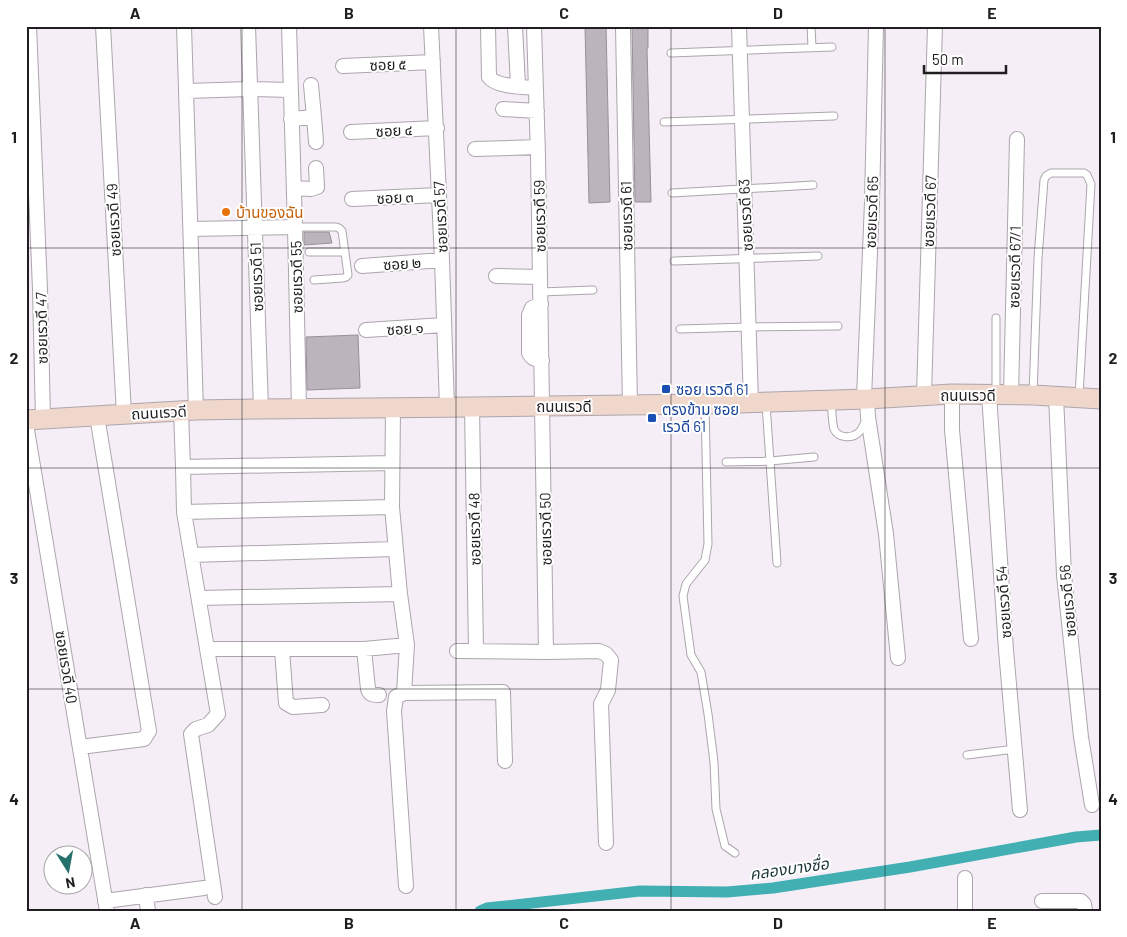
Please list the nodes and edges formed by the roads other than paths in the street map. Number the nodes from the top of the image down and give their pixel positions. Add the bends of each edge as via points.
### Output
1 (29, 26) edge
2 (103, 26) edge
3 (184, 26) edge
4 (248, 26) edge
5 (289, 26) edge
6 (431, 26) edge
7 (488, 26) edge
8 (515, 26) edge
9 (534, 26) edge
10 (623, 26) edge
11 (739, 26) edge
12 (811, 26) edge
13 (876, 26) edge
14 (935, 26) edge
15 (812, 47) junction
16 (832, 47) dead end
17 (739, 50) junction
18 (671, 53) dead end
19 (433, 62) junction
20 (343, 66) dead end
21 (311, 85) dead end
22 (518, 86) junction
23 (536, 88) junction
24 (250, 89) junction
25 (290, 90) junction
26 (186, 91) junction
27 (503, 109) dead end
28 (537, 111) junction
29 (834, 116) dead end
30 (314, 118) junction
31 (291, 119) junction
32 (741, 120) junction
33 (664, 122) dead end
34 (436, 128) junction
35 (351, 132) dead end
36 (1018, 139) dead end
37 (316, 142) dead end
38 (538, 147) junction
39 (475, 149) dead end
40 (316, 168) dead end
41 (813, 185) dead end
42 (294, 188) junction
43 (744, 189) junction
44 (672, 193) dead end
45 (439, 195) junction
46 (352, 199) dead end
47 (254, 227) junction
48 (295, 227) junction
49 (190, 229) junction
50 (309, 252) dead end
51 (345, 252) junction
52 (818, 256) dead end
53 (747, 259) junction
54 (442, 260) junction
55 (674, 261) dead end
56 (362, 266) dead end
57 (496, 276) dead end
58 (540, 277) junction
59 (314, 280) dead end
60 (593, 290) dead end
61 (541, 298) junction
62 (996, 318) dead end
63 (444, 325) junction
64 (838, 326) dead end
65 (749, 327) junction
66 (366, 330) dead end
67 (680, 330) dead end
68 (952, 394) junction
69 (999, 394) junction
70 (924, 395) junction
71 (1033, 395) junction
72 (1056, 396) junction
73 (866, 398) junction
74 (1079, 398) junction
75 (1101, 399) edge
76 (831, 400) junction
77 (759, 403) junction
78 (705, 404) junction
79 (543, 406) junction
80 (630, 406) junction
81 (392, 407) junction
82 (447, 407) junction
83 (298, 408) junction
84 (472, 408) junction
85 (261, 409) junction
86 (188, 411) junction
87 (124, 414) junction
88 (97, 416) junction
89 (868, 417) junction
90 (32, 421) edge
91 (814, 458) dead end
92 (770, 461) junction
93 (726, 462) dead end
94 (392, 463) junction
95 (183, 467) junction
96 (392, 507) junction
97 (184, 512) junction
98 (396, 550) junction
99 (191, 555) junction
100 (777, 563) dead end
101 (400, 594) junction
102 (199, 598) junction
103 (971, 640) dead end
104 (408, 645) junction
105 (207, 649) junction
106 (364, 649) junction
107 (282, 650) junction
108 (457, 650) dead end
109 (476, 650) junction
110 (546, 652) junction
111 (898, 658) dead end
112 (404, 694) junction
113 (379, 695) dead end
114 (322, 705) dead end
115 (80, 747) junction
116 (1015, 749) junction
117 (967, 755) dead end
118 (505, 761) dead end
119 (1092, 805) dead end
120 (1020, 810) dead end
121 (606, 843) dead end
122 (734, 853) dead end
123 (965, 878) dead end
124 (406, 886) dead end
125 (146, 895) junction
126 (1042, 901) dead end
127 (106, 906) edge
128 (148, 911) edge
129 (965, 911) edge
130 (1085, 911) edge

1 - 90 street, ซอยเรวดี 47 via 40,289
2 - 87 street, ซอยเรวดี 49
3 - 26 street
4 - 24 street, ซอยเรวดี 51
5 - 25 street, ซอยเรวดี 55
6 - 19 street, ซอยเรวดี 57
7 - 22 street via 489,77 493,82
8 - 22 street
9 - 23 street, ซอยเรวดี 59
10 - 80 street, ซอยเรวดี 61
11 - 17 street, ซอยเรวดี 63
12 - 15 lane
13 - 73 street, ซอยเรวดี 65
14 - 70 street, ซอยเรวดี 67
15 - 16 lane
15 - 17 lane
17 - 18 lane
17 - 32 street, ซอยเรวดี 63
19 - 20 street, ซอย ๕
19 - 34 street, ซอยเรวดี 57
21 - 30 street
22 - 23 street
23 - 28 street, ซอยเรวดี 59
24 - 25 street
24 - 26 street
24 - 47 street, ซอยเรวดี 51
25 - 31 street, ซอยเรวดี 55
26 - 49 street
27 - 28 street
28 - 38 street, ซอยเรวดี 59
29 - 32 lane
30 - 31 street
30 - 37 street
31 - 42 street, ซอยเรวดี 55
32 - 33 lane
32 - 43 street, ซอยเรวดี 63
34 - 35 street, ซอย ๔
34 - 45 street, ซอยเรวดี 57
36 - 69 street, ซอยเรวดี 67/1
38 - 39 street
38 - 58 street, ซอยเรวดี 59
40 - 42 street via 317,187
41 - 43 lane
42 - 48 street, ซอยเรวดี 55
43 - 44 lane
43 - 53 street, ซอยเรวดี 63
45 - 46 street, ซอย ๓
45 - 54 street, ซอยเรวดี 57
47 - 48 street
47 - 49 street
47 - 85 street, ซอยเรวดี 51
48 - 51 lane via 336,226 342,232
48 - 83 street, ซอยเรวดี 55
49 - 86 street
50 - 51 lane
51 - 59 lane via 346,277
52 - 53 lane
53 - 55 lane
53 - 65 street, ซอยเรวดี 63
54 - 56 street, ซอย ๒
54 - 63 street, ซอยเรวดี 57
57 - 58 street
58 - 61 street, ซอยเรวดี 59
60 - 61 lane
61 - 79 street, ซอยเรวดี 59
62 - 69 lane
63 - 66 street, ซอย ๑
63 - 82 street, ซอยเรวดี 57
64 - 65 lane
65 - 67 lane
65 - 77 street, ซอยเรวดี 63
68 - 69 street, ถนนเรวดี
68 - 70 street, ถนนเรวดี
68 - 103 street via 952,430
69 - 71 street, ถนนเรวดี
69 - 116 street, ซอยเรวดี 54 via 1006,650
70 - 73 street, ถนนเรวดี
71 - 72 street, ถนนเรวดี
71 - 74 lane via 1044,180 1051,173 1084,173 1091,184
72 - 74 street, ถนนเรวดี
72 - 119 street, ซอยเรวดี 56 via 1064,575 1081,737
73 - 76 street, ถนนเรวดี
73 - 89 street
74 - 75 street, ถนนเรวดี
76 - 77 street, ถนนเรวดี
76 - 89 lane via 834,428 843,436 860,432
77 - 78 street, ถนนเรวดี
77 - 92 lane
78 - 80 street, ถนนเรวดี
78 - 122 lane via 708,544 706,560 686,584 683,596 691,655 701,672 708,714 716,809 725,846
79 - 80 street, ถนนเรวดี
79 - 84 street, ถนนเรวดี
79 - 110 street, ซอยเรวดี 50
81 - 82 street, ถนนเรวดี
81 - 83 street, ถนนเรวดี
81 - 94 street
82 - 84 street, ถนนเรวดี
83 - 85 street, ถนนเรวดี
84 - 109 street, ซอยเรวดี 48
85 - 86 street, ถนนเรวดี
86 - 87 street, ถนนเรวดี
86 - 95 street
87 - 88 street, ถนนเรวดี
88 - 90 street, ถนนเรวดี
88 - 115 street via 149,731 144,739
89 - 111 street via 886,534
90 - 115 street, ซอยเรวดี 40
91 - 92 lane
92 - 93 lane
92 - 100 lane
94 - 95 street
94 - 96 street
95 - 97 street
96 - 97 street
96 - 98 street
97 - 99 street
98 - 99 street
98 - 101 street
99 - 102 street
101 - 102 street
101 - 104 street
102 - 105 street
104 - 106 street
104 - 112 street
105 - 107 street
105 - 125 street via 218,714 208,725 196,728 191,734 210,892
106 - 107 street
106 - 113 street via 368,688 372,695
107 - 114 street via 286,703 294,707
108 - 109 street
109 - 110 street
110 - 121 street via 599,652 611,660 608,690 601,704
112 - 118 street via 503,692
112 - 124 street via 396,697 394,711
115 - 127 street, ซอยเรวดี 40
116 - 117 lane
116 - 120 street, ซอยเรวดี 54
123 - 129 street
125 - 127 street
125 - 128 street
126 - 130 street via 1081,901

